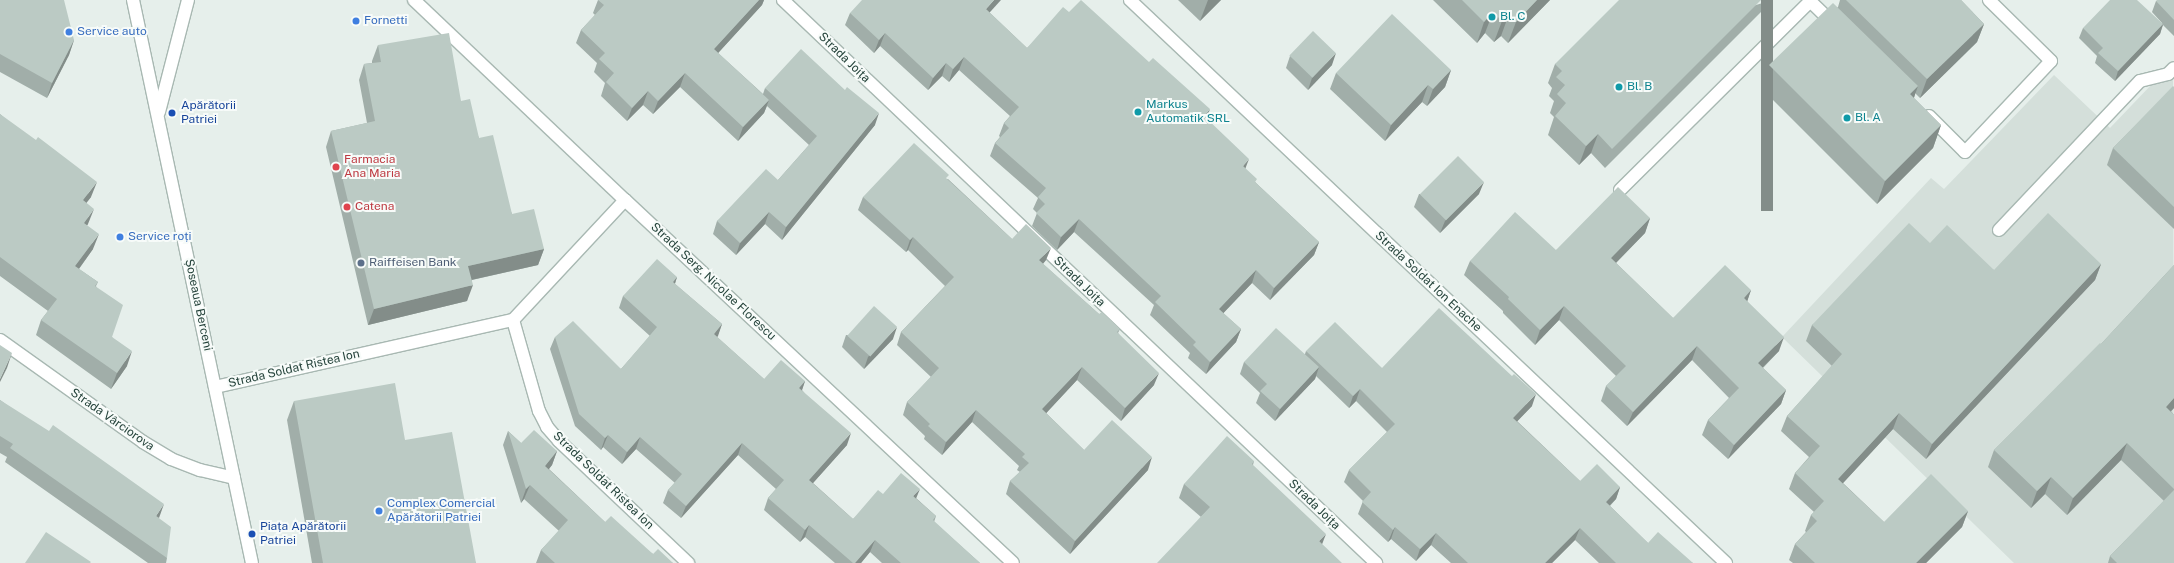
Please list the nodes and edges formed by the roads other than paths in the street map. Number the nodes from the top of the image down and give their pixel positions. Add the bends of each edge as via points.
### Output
1 (133, 0) edge
2 (188, 0) edge
3 (414, 0) edge
4 (783, 0) edge
5 (1130, 0) edge
6 (1809, 0) edge
7 (1989, 0) edge
8 (1843, 33) edge
9 (2172, 74) edge
10 (1920, 108) edge
11 (158, 115) junction
12 (1620, 190) edge
13 (625, 200) junction
14 (1999, 230) dead end
15 (513, 320) junction
16 (0, 340) edge
17 (216, 387) junction
18 (234, 478) junction
19 (252, 563) edge
20 (688, 563) edge
21 (1013, 563) edge
22 (1376, 563) edge
23 (1726, 563) edge

1 - 11 street, Șoseaua Berceni
2 - 11 street
3 - 13 street, Strada Serg. Nicolae Florescu
4 - 22 street, Strada Joița
5 - 23 street, Strada Soldat Ion Enache
6 - 8 street
6 - 12 street
7 - 10 street via 2051,61 1965,152
9 - 14 street via 2140,81
11 - 17 street, Șoseaua Berceni
13 - 15 street
13 - 21 street, Strada Serg. Nicolae Florescu
15 - 17 street, Strada Soldat Ristea Ion
15 - 20 street, Strada Soldat Ristea Ion via 539,411 547,427
16 - 18 street, Strada Vârciorova via 143,442 172,459 200,470
17 - 18 street, Șoseaua Berceni
18 - 19 street, Șoseaua Berceni

